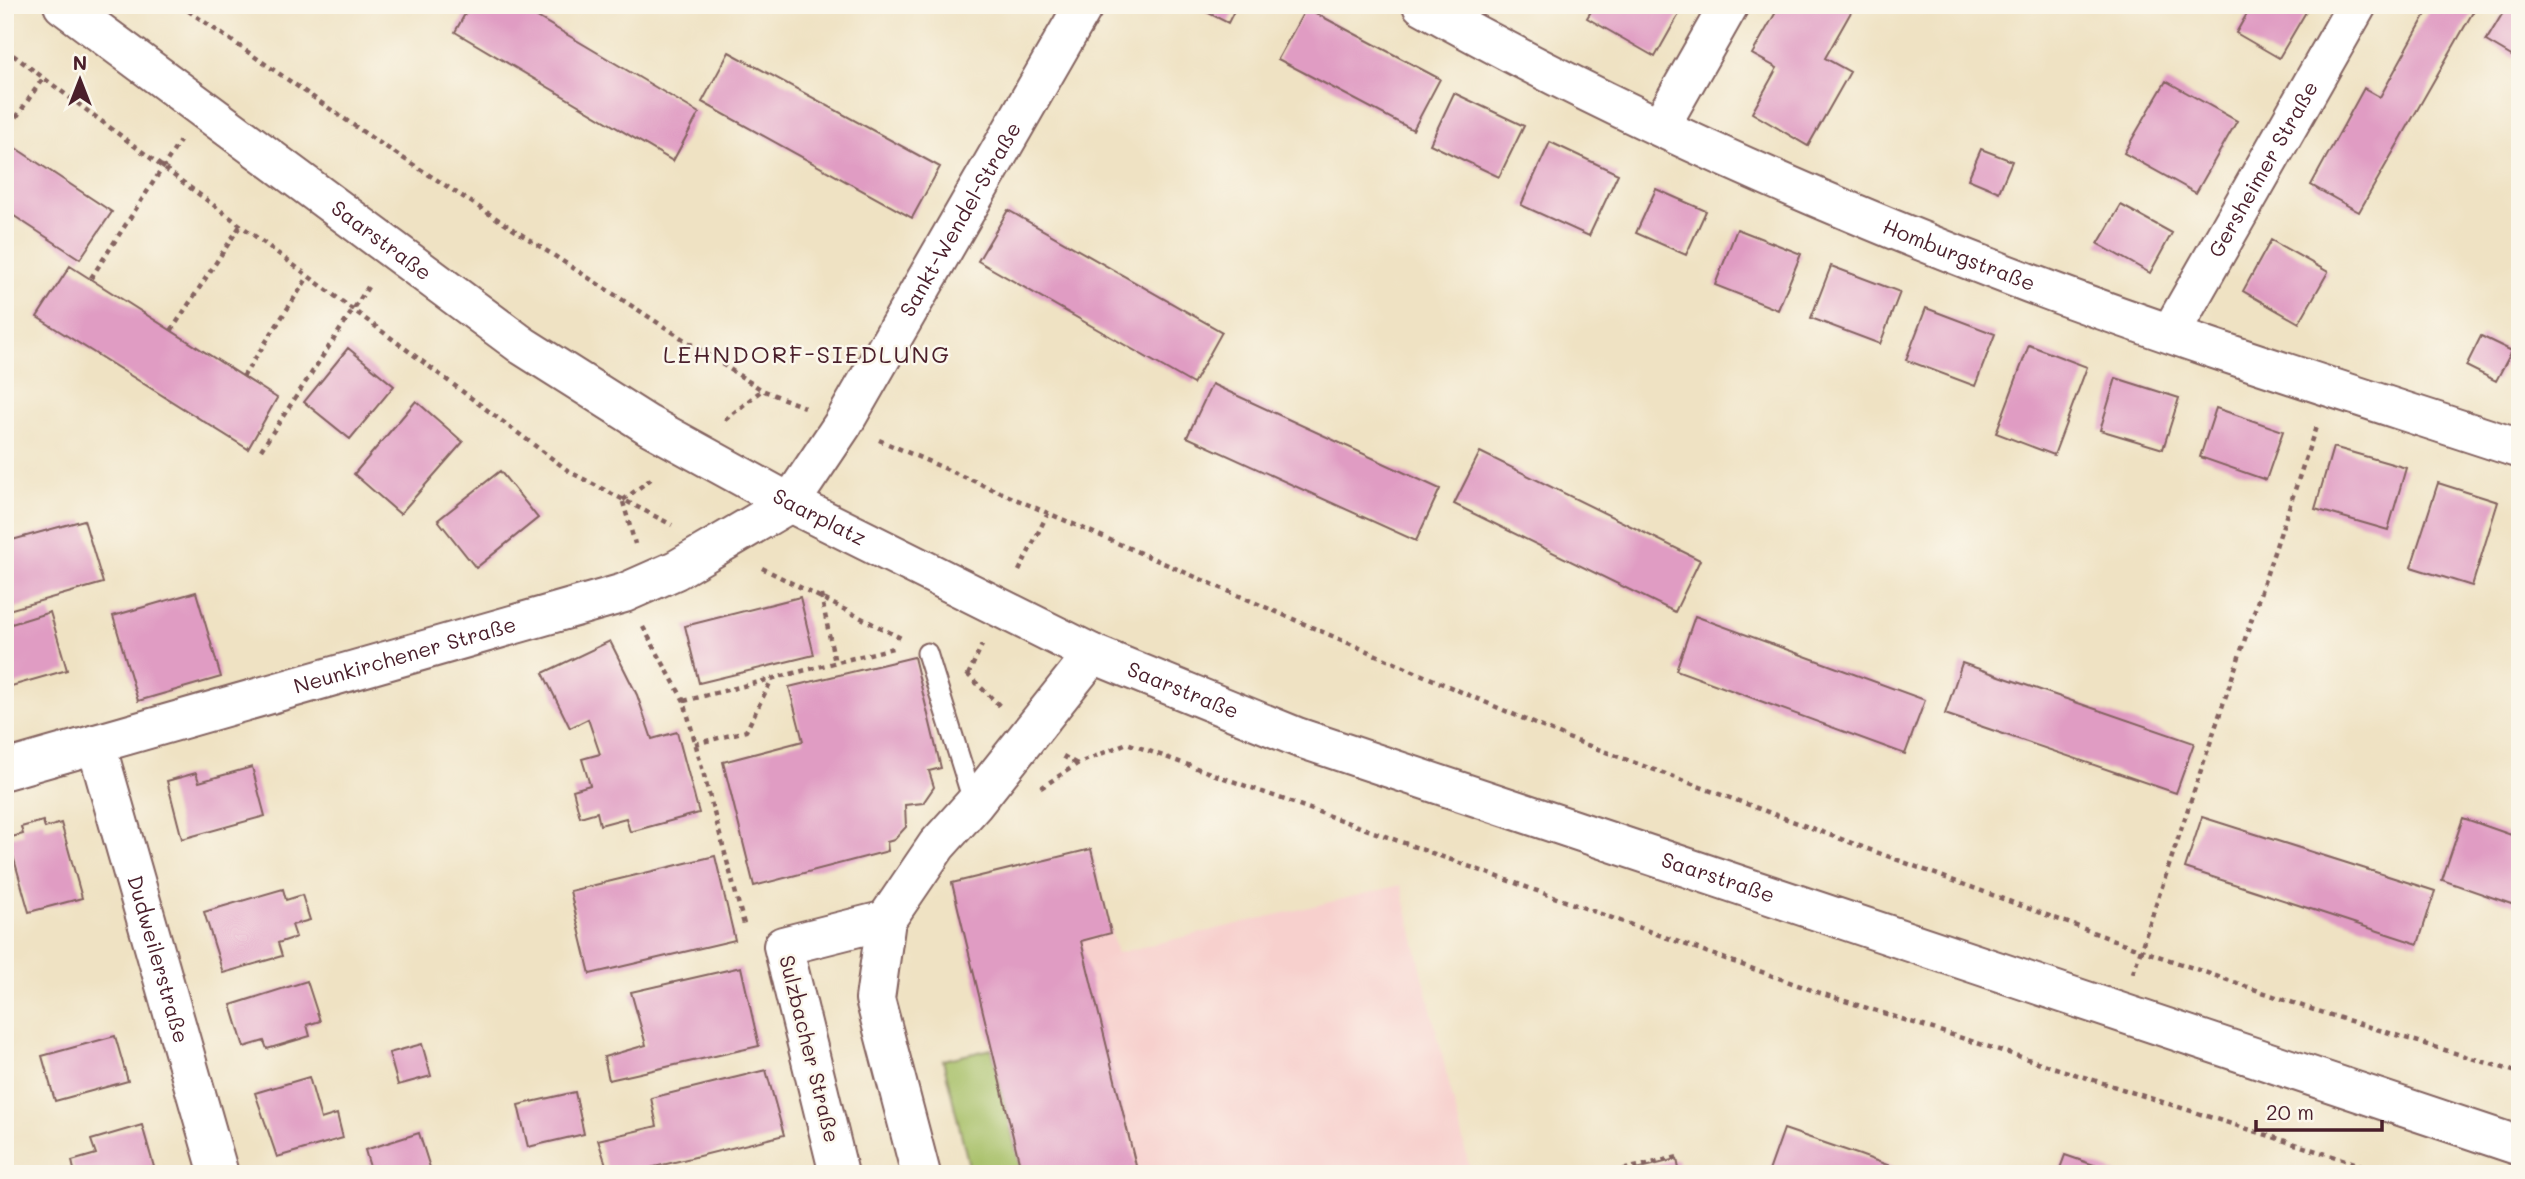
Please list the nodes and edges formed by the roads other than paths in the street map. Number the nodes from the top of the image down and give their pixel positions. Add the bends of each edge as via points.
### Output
1 (63, 5) edge
2 (1084, 5) edge
3 (1422, 5) edge
4 (1729, 5) edge
5 (2357, 5) edge
6 (1661, 125) junction
7 (2171, 332) junction
8 (2520, 449) edge
9 (709, 461) joint
10 (790, 503) junction
11 (930, 575) joint
12 (919, 648) road end
13 (1093, 654) junction
14 (96, 744) junction
15 (5, 770) edge
16 (974, 804) junction
17 (886, 920) junction
18 (2520, 1146) edge
19 (219, 1174) edge
20 (839, 1174) edge
21 (921, 1174) edge

1 - 9 street, Saarstraße via 523,346
2 - 10 street, Sankt-Wendel-Straße via 843,424
3 - 6 street, Homburgstraße via 1516,58
4 - 6 street
5 - 7 street, Gersheimer Straße
6 - 7 street, Homburgstraße via 1781,182 2017,278
7 - 8 street, Homburgstraße
9 - 10 street, Saarplatz
10 - 11 street, Saarplatz
10 - 14 street, Neunkirchener Straße via 676,570 624,593
11 - 13 street, Saarstraße
12 - 16 lane
13 - 16 street
13 - 18 street, Saarstraße via 1297,737
14 - 15 street, Neunkirchener Straße
14 - 19 street, Dudweilerstraße
16 - 17 street via 937,845
17 - 20 street, Sulzbacher Straße via 783,946
17 - 21 street via 875,999

